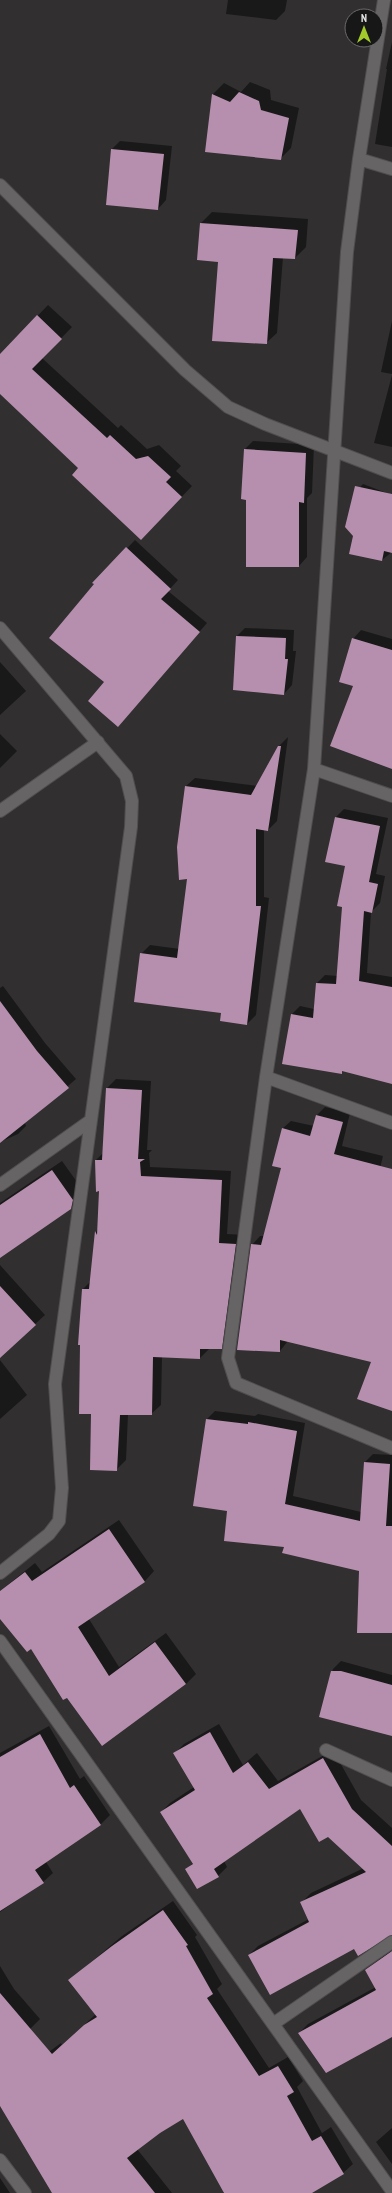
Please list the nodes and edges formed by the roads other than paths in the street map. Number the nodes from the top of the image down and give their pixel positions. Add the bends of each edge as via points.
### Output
1 (384, 0) edge
2 (359, 159) junction
3 (392, 170) edge
4 (0, 184) edge
5 (333, 451) junction
6 (392, 473) edge
7 (0, 628) edge
8 (98, 742) junction
9 (314, 770) junction
10 (392, 796) edge
11 (0, 811) edge
12 (266, 1077) junction
13 (90, 1121) junction
14 (392, 1123) edge
15 (0, 1185) edge
16 (392, 1448) edge
17 (0, 1573) edge
18 (0, 1641) edge
19 (326, 1750) dead end
20 (392, 1780) edge
21 (392, 1942) edge
22 (273, 2024) junction
23 (0, 2160) edge
24 (392, 2191) edge
25 (25, 2193) edge

1 - 2 street
2 - 3 street
2 - 5 street via 347,252
4 - 5 street via 184,370 228,407
5 - 6 street
5 - 9 street
7 - 8 street
8 - 11 street
8 - 13 street via 126,776 132,801 132,814
9 - 10 street
9 - 12 street
12 - 14 street
12 - 16 street via 228,1358 236,1383
13 - 15 street
13 - 17 street via 55,1384 62,1488 59,1521 49,1534
18 - 22 street
19 - 20 street
21 - 22 street
22 - 24 street
23 - 25 street

